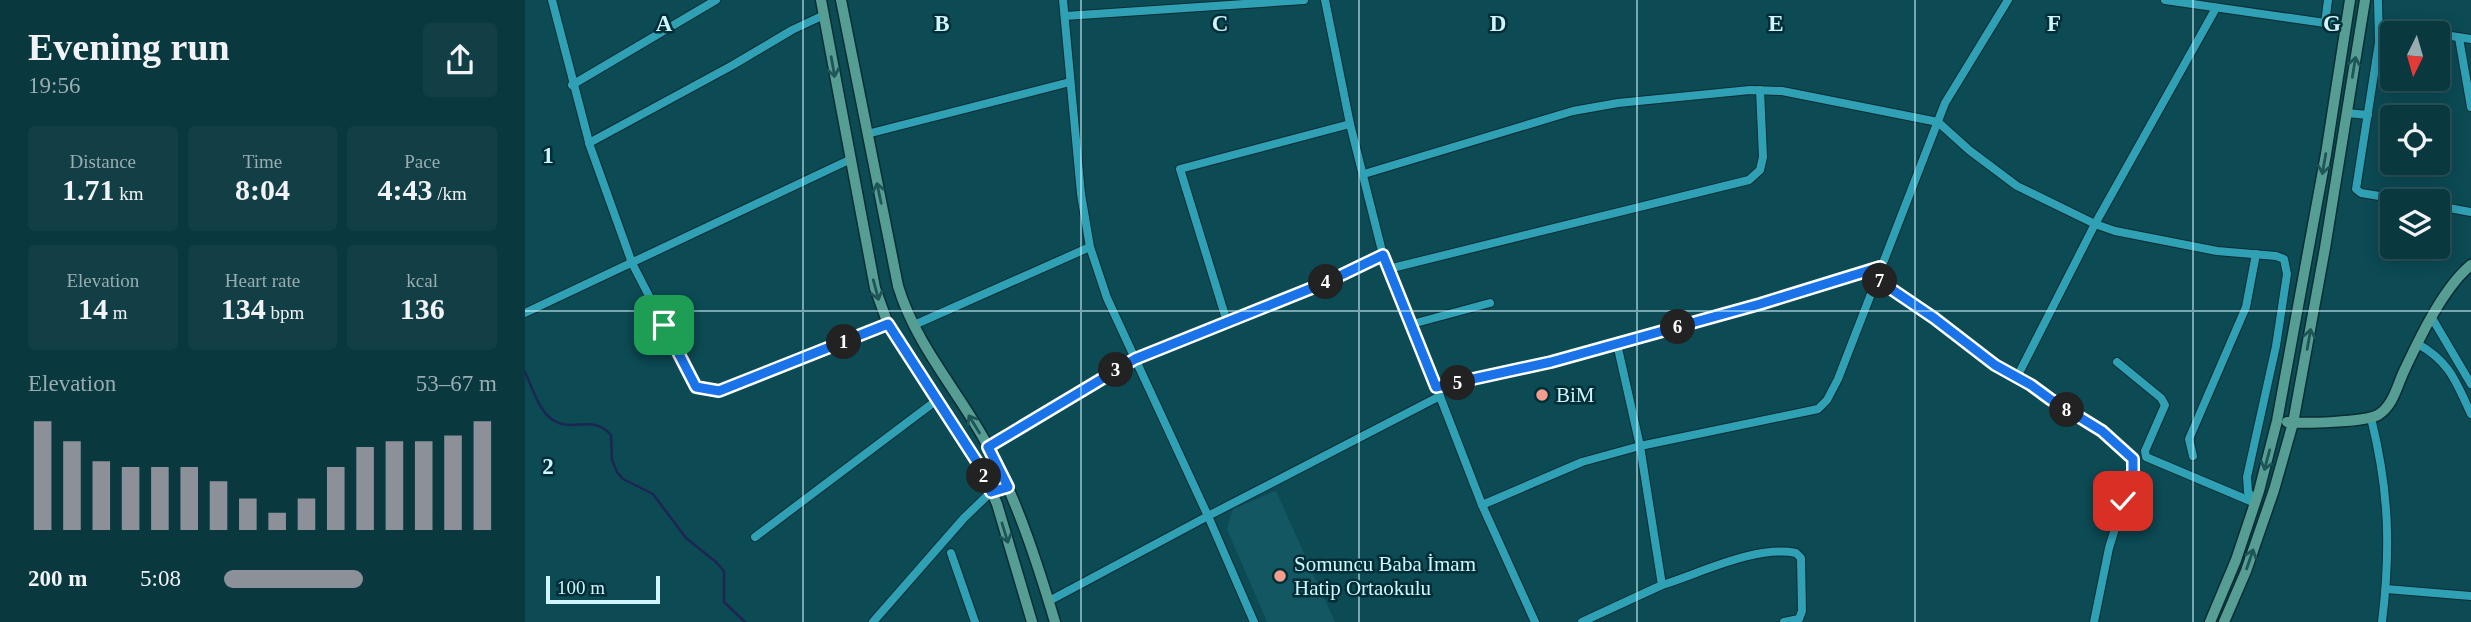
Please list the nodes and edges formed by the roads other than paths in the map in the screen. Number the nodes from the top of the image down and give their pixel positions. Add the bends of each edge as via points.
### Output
1 (552, 0) edge
2 (716, 0) edge
3 (821, 0) edge
4 (841, 0) edge
5 (1063, 0) edge
6 (1304, 0) edge
7 (1325, 0) edge
8 (2008, 0) edge
9 (2165, 0) edge
10 (2328, 0) edge
11 (2350, 0) edge
12 (2365, 0) edge
13 (2378, 0) edge
14 (2216, 8) junction
15 (824, 15) junction
16 (1065, 16) junction
17 (2325, 23) junction
18 (2379, 25) joint
19 (2346, 26) junction
20 (2450, 36) edge
21 (2459, 37) junction
22 (2471, 39) edge
23 (1070, 82) junction
24 (572, 85) junction
25 (1760, 90) junction
26 (2471, 107) edge
27 (2347, 113) junction
28 (2368, 115) junction
29 (1938, 122) junction
30 (1350, 124) junction
31 (867, 134) junction
32 (589, 143) junction
33 (871, 152) junction
34 (849, 160) junction
35 (1364, 174) junction
36 (2380, 195) edge
37 (2450, 208) edge
38 (2471, 212) edge
39 (2095, 225) junction
40 (1090, 247) junction
41 (2256, 254) junction
42 (1383, 255) junction
43 (632, 263) junction
44 (2471, 265) edge
45 (1880, 267) junction
46 (1388, 269) junction
47 (1875, 278) junction
48 (1490, 303) dead end
49 (525, 313) edge
50 (2432, 318) junction
51 (1227, 322) junction
52 (888, 324) junction
53 (1412, 324) junction
54 (914, 325) junction
55 (1617, 344) junction
56 (2418, 344) junction
57 (1135, 359) junction
58 (2117, 362) dead end
59 (2017, 377) junction
60 (2471, 384) edge
61 (1436, 387) junction
62 (1440, 396) junction
63 (937, 400) junction
64 (2471, 414) edge
65 (2371, 418) junction
66 (2277, 421) junction
67 (2293, 423) junction
68 (1640, 446) junction
69 (988, 447) junction
70 (2193, 456) dead end
71 (1008, 487) junction
72 (991, 492) junction
73 (2255, 502) junction
74 (1482, 505) junction
75 (1208, 516) junction
76 (755, 537) dead end
77 (951, 553) dead end
78 (1663, 585) junction
79 (2386, 589) junction
80 (2471, 596) edge
81 (1049, 601) junction
82 (873, 622) edge
83 (975, 622) edge
84 (1032, 622) edge
85 (1055, 622) edge
86 (1254, 622) edge
87 (1535, 622) edge
88 (1582, 622) edge
89 (1784, 622) edge
90 (2094, 622) edge
91 (2210, 622) edge
92 (2224, 622) edge
93 (2382, 622) edge

1 - 24 street
2 - 24 street
3 - 15 main road
4 - 31 main road
5 - 16 street
6 - 16 street
7 - 30 street
8 - 29 street via 1954,85
9 - 14 street
10 - 17 street
11 - 19 main road
27 -> 12 main road
13 - 18 street
14 - 17 street
14 - 39 street
15 - 32 street
15 -> 34 main road
16 - 23 street
17 - 19 street
18 - 28 street
19 -> 66 main road
20 - 21 street
21 - 22 street
21 - 26 street
23 - 31 street
23 - 40 street
24 - 32 street
25 - 29 street
25 - 35 street via 1573,111
25 - 46 street via 1763,157 1760,170 1749,180
27 - 28 street
67 -> 27 main road
28 - 36 street via 2357,189
29 - 39 street via 2017,186
29 - 45 street
30 - 35 street
30 - 51 street via 1180,169
31 - 33 main road
32 - 43 street
33 - 34 main road
54 -> 33 main road via 898,286
34 - 43 street
34 -> 52 main road via 875,288
35 - 42 street
37 - 38 street
39 - 41 street via 2217,251
39 - 59 street
40 - 54 street
40 - 57 street
41 - 70 street via 2246,307 2189,439
41 - 73 street via 2284,259 2287,274 2247,477 2248,492
42 - 46 street
42 - 51 street
43 - 49 street
43 - 52 street via 696,387 719,391
44 - 50 main road via 2446,291
45 - 47 street
45 - 55 street
46 - 53 street
47 - 59 street
47 - 68 street via 1838,379 1818,409
48 - 53 street
50 - 56 main road
50 - 60 street
51 - 57 street
52 - 63 main road
53 - 61 street
69 -> 54 main road
55 - 61 street
55 - 68 street
56 - 64 street via 2450,370
56 - 65 main road via 2390,403
57 - 69 street
57 - 75 street
58 - 73 street via 2165,405 2146,457
59 - 90 street via 2102,431 2133,459
61 - 62 street
62 - 74 street
62 - 75 street
63 - 72 main road via 981,468
63 - 76 street
65 - 67 main road
65 - 79 street via 2382,464 2389,533
66 - 67 main road
66 -> 73 main road
92 -> 67 main road via 2246,571
68 - 74 street via 1582,462
68 - 78 street
69 - 71 main road
71 - 72 street
71 - 81 main road
72 - 82 street
72 -> 84 main road
73 - 91 main road
74 - 87 street
75 - 81 street
75 - 86 street
77 - 83 street
78 - 88 street
78 - 89 street via 1750,556 1796,553 1801,558 1801,611 1799,618
79 - 80 street
79 - 93 street
81 - 85 main road

